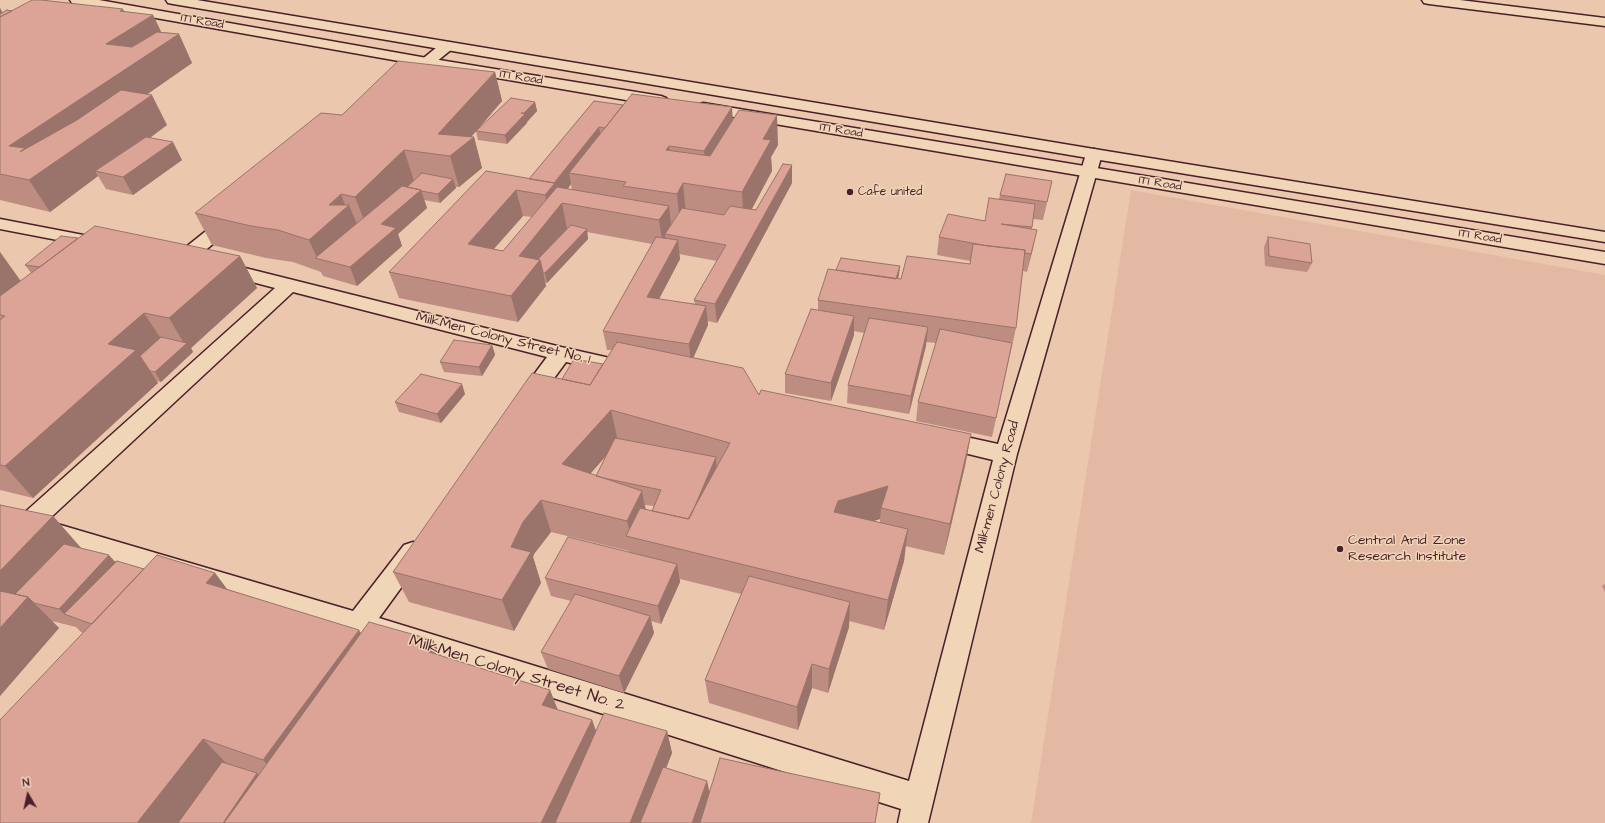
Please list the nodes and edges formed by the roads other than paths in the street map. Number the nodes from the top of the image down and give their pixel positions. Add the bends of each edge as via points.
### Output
1 (77, 0) edge
2 (173, 0) edge
3 (1429, 0) edge
4 (1605, 22) edge
5 (447, 46) junction
6 (427, 62) junction
7 (396, 87) edge
8 (1092, 163) junction
9 (244, 210) edge
10 (0, 224) edge
11 (1605, 237) edge
12 (114, 246) edge
13 (1605, 258) edge
14 (290, 285) junction
15 (561, 354) junction
16 (653, 375) edge
17 (514, 417) edge
18 (921, 435) edge
19 (1006, 454) junction
20 (0, 517) edge
21 (26, 526) junction
22 (425, 536) edge
23 (359, 624) junction
24 (916, 811) edge

1 - 6 street, ITI Road
2 - 5 street, ITI Road
3 - 4 street
5 - 6 street
5 - 8 street, ITI Road
6 - 7 street
6 - 8 street, ITI Road via 683,105
8 - 11 street, ITI Road
8 - 13 street, ITI Road
8 - 19 street, Milkmen Colony Road
9 - 14 street, MilkMen Colony Street No. 1 via 175,258
10 - 12 street
14 - 15 street, MilkMen Colony Street No. 1
14 - 21 street
15 - 16 street, MilkMen Colony Street No. 1
15 - 17 street
18 - 19 street
19 - 24 street, Milkmen Colony Road
20 - 21 street, MilkMen Colony Street No. 2
21 - 23 street, MilkMen Colony Street No. 2
22 - 23 street
23 - 24 street, MilkMen Colony Street No. 2

